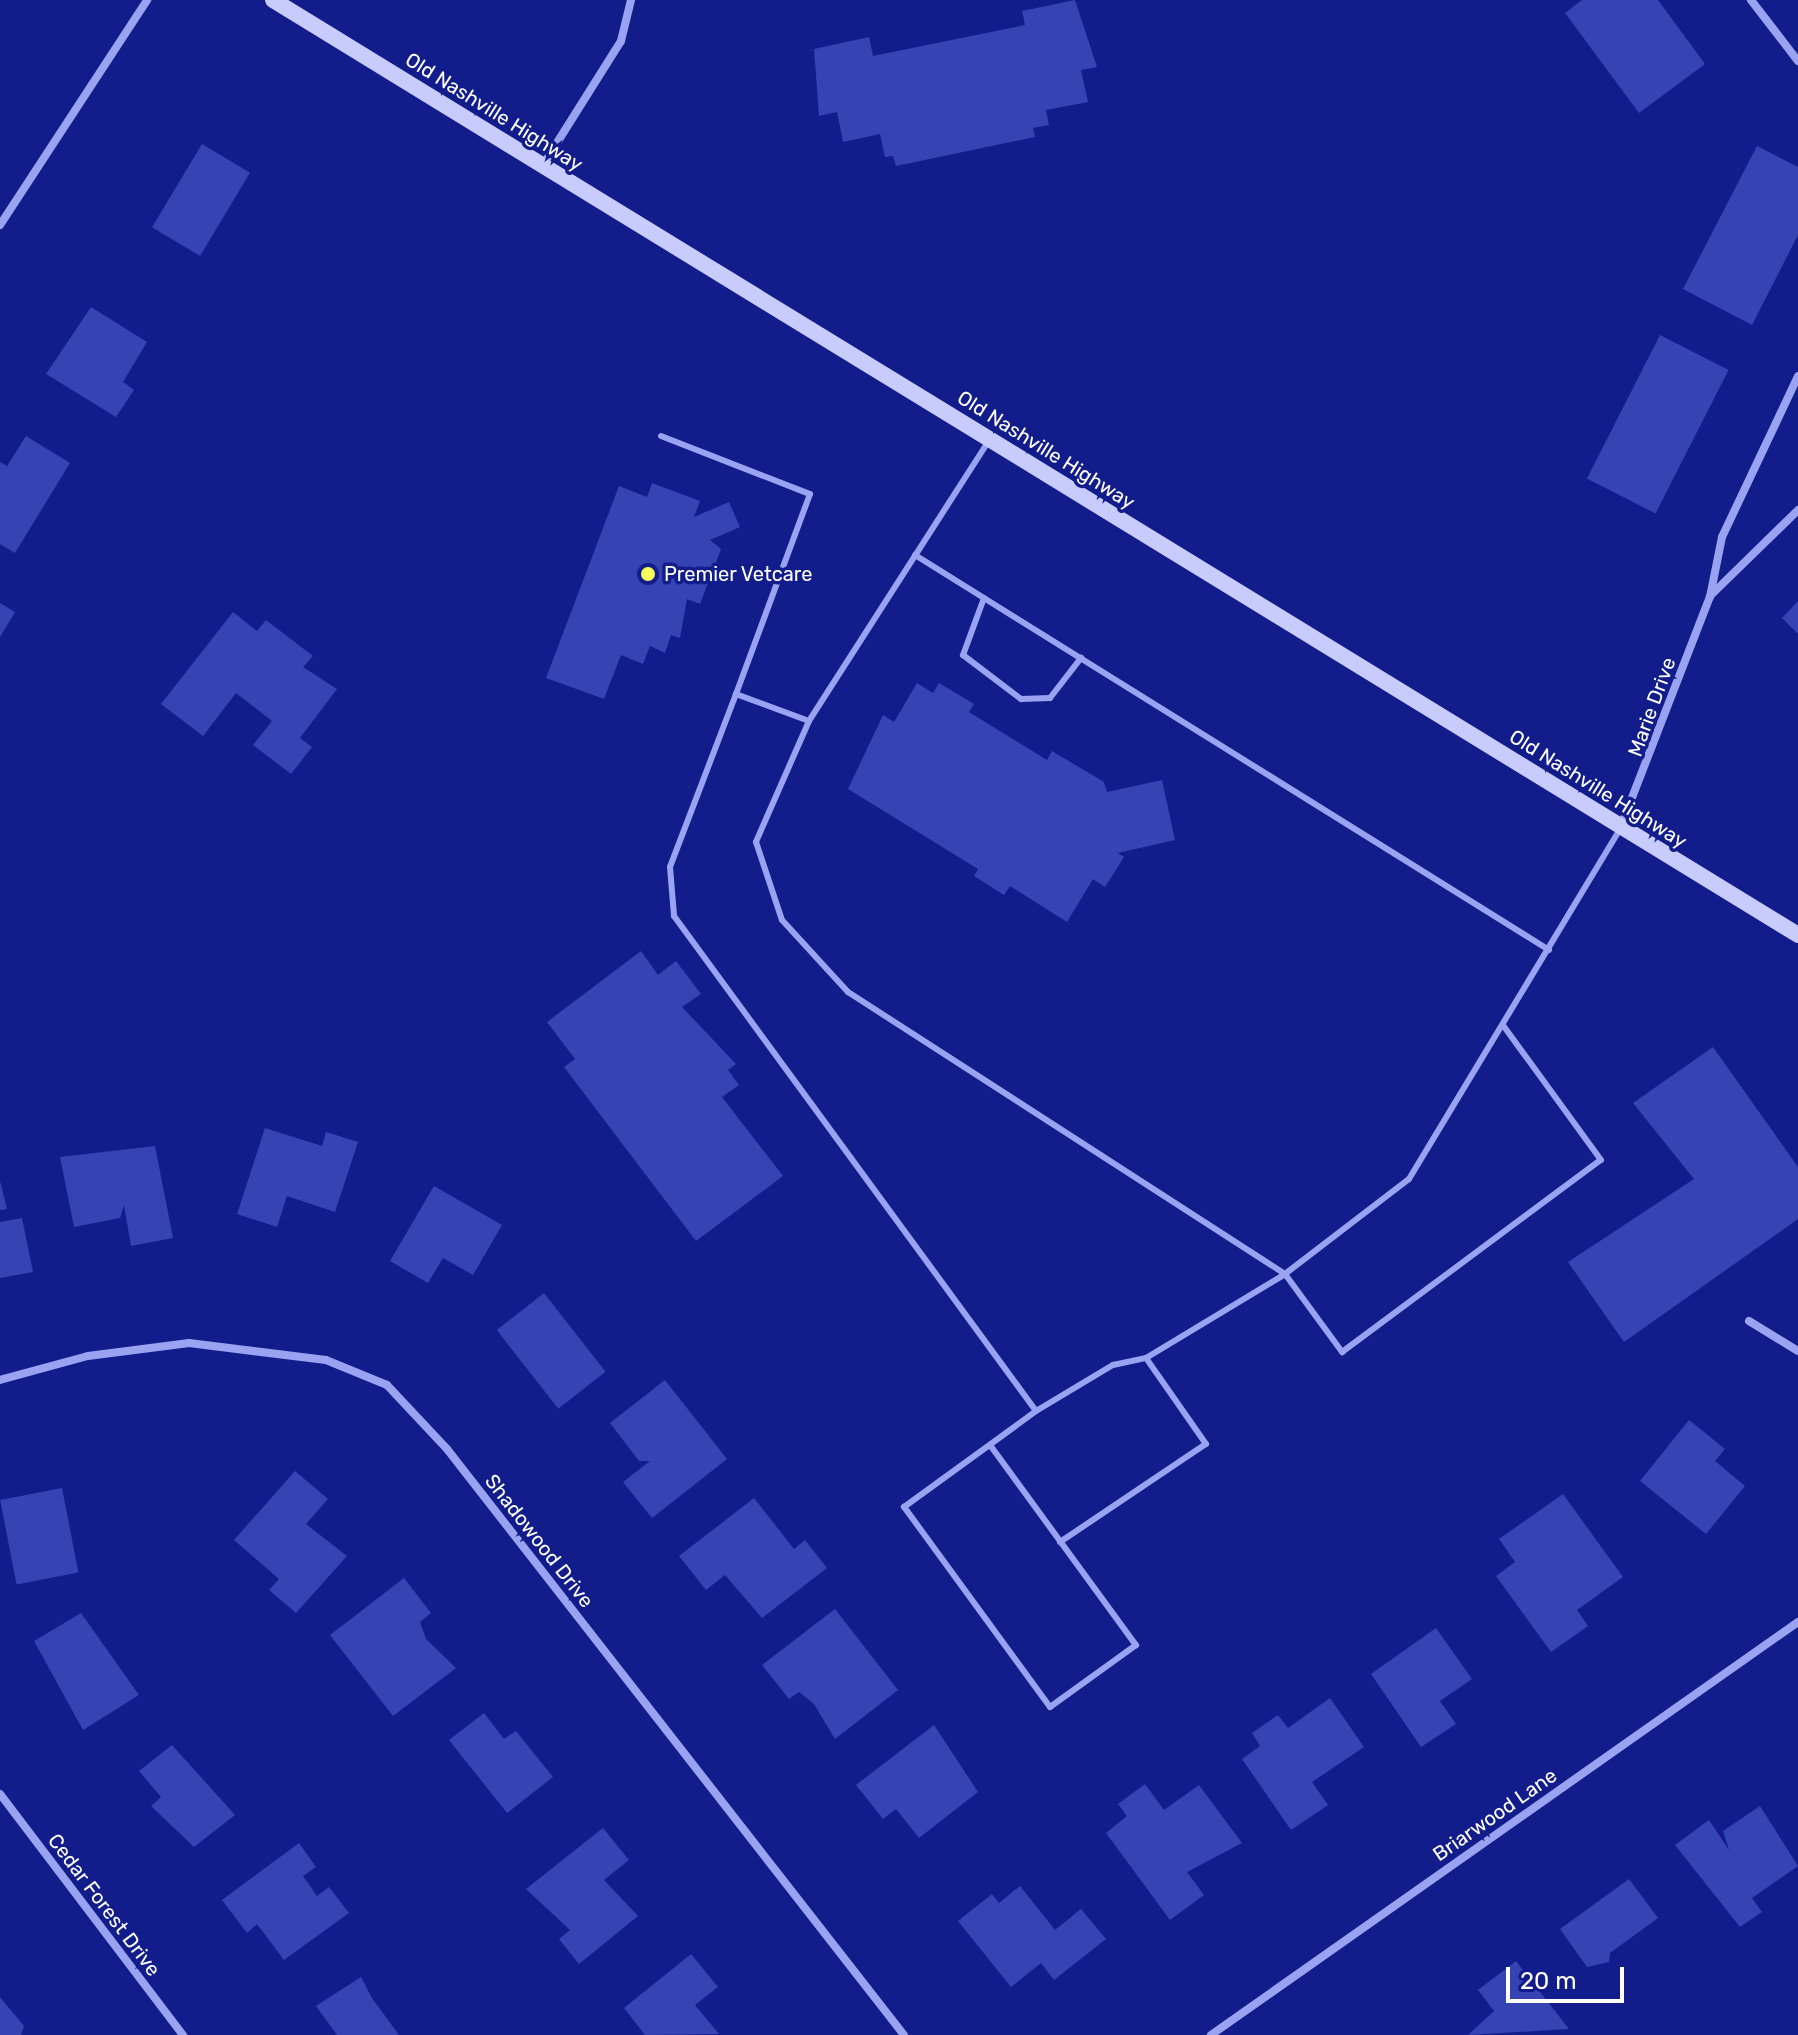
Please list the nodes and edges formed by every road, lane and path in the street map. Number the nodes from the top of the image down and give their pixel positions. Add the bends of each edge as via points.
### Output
1 (147, 0) edge
2 (273, 0) edge
3 (631, 0) edge
4 (1751, 0) edge
5 (1798, 61) edge
6 (543, 165) junction
7 (0, 225) edge
8 (1798, 376) edge
9 (661, 436) dead end
10 (990, 439) junction
11 (1798, 510) edge
12 (915, 555) junction
13 (1710, 597) junction
14 (984, 598) junction
15 (1081, 658) junction
16 (736, 694) junction
17 (809, 721) junction
18 (1621, 827) junction
19 (1798, 935) edge
20 (1549, 950) junction
21 (1503, 1025) junction
22 (1285, 1274) junction
23 (1749, 1321) dead end
24 (1798, 1351) edge
25 (1146, 1358) junction
26 (0, 1380) edge
27 (1036, 1411) junction
28 (990, 1445) junction
29 (1060, 1542) junction
30 (1798, 1622) edge
31 (0, 1794) edge
32 (183, 2035) edge
33 (904, 2035) edge
34 (1211, 2035) edge

1 - 7 street
2 - 6 main road, Old Nashville Highway
3 - 6 street via 621,41
4 - 5 street
6 - 10 main road, Old Nashville Highway
8 - 13 street, Marie Drive via 1722,537
9 - 16 lane via 810,494
10 - 12 lane
10 - 18 main road, Old Nashville Highway
11 - 13 street, Marie Drive
12 - 14 lane
12 - 17 lane
13 - 18 street, Marie Drive
14 - 15 lane
14 - 15 lane via 963,655 995,683 1032,703 1050,698
15 - 20 lane
16 - 17 lane
16 - 27 lane via 670,867 674,916
17 - 22 lane via 756,842 782,920 848,992
18 - 19 main road, Old Nashville Highway
18 - 20 lane
20 - 21 lane
21 - 22 lane via 1409,1179
21 - 22 lane via 1601,1160 1342,1352
22 - 25 lane
23 - 24 street
25 - 27 lane via 1113,1365
25 - 29 lane via 1206,1444
26 - 33 street, Shadowood Drive via 88,1356 189,1343 326,1360 387,1385 447,1449
27 - 28 lane
28 - 29 lane
28 - 29 lane via 904,1507 1050,1707 1136,1645
30 - 34 street, Briarwood Lane
31 - 32 street, Cedar Forest Drive

